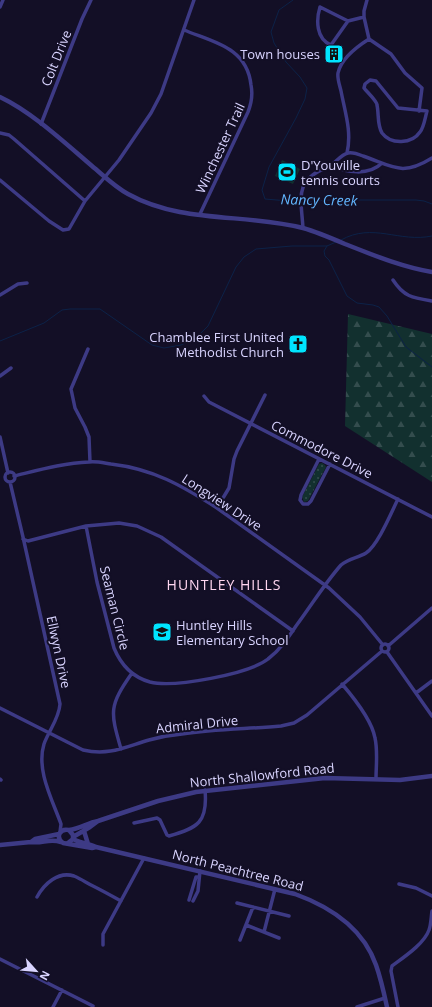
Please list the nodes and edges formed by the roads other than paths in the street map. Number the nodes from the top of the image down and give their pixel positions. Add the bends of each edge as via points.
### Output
1 (3, 0) edge
2 (91, 0) edge
3 (194, 0) edge
4 (367, 0) edge
5 (0, 7) edge
6 (364, 17) junction
7 (348, 21) junction
8 (184, 30) junction
9 (369, 38) junction
10 (0, 97) edge
11 (419, 111) junction
12 (427, 111) junction
13 (432, 111) edge
14 (41, 124) junction
15 (0, 133) edge
16 (347, 153) junction
17 (432, 158) edge
18 (382, 163) junction
19 (331, 165) junction
20 (106, 177) junction
21 (0, 180) edge
22 (85, 201) junction
23 (200, 214) junction
24 (303, 228) junction
25 (432, 272) edge
26 (393, 280) dead end
27 (26, 283) dead end
28 (0, 295) edge
29 (432, 302) edge
30 (88, 349) dead end
31 (11, 368) dead end
32 (0, 376) edge
33 (265, 395) dead end
34 (204, 396) dead end
35 (250, 423) junction
36 (0, 437) edge
37 (319, 459) junction
38 (90, 462) junction
39 (330, 464) junction
40 (8, 473) junction
41 (14, 476) junction
42 (5, 478) junction
43 (0, 480) edge
44 (10, 482) junction
45 (398, 499) junction
46 (217, 508) junction
47 (432, 517) edge
48 (86, 526) junction
49 (23, 539) junction
50 (325, 586) junction
51 (432, 608) edge
52 (294, 631) junction
53 (382, 645) junction
54 (388, 646) junction
55 (382, 651) junction
56 (387, 652) junction
57 (132, 673) junction
58 (432, 681) edge
59 (342, 684) junction
60 (416, 693) junction
61 (0, 708) edge
62 (432, 716) edge
63 (49, 732) junction
64 (121, 749) junction
65 (432, 776) edge
66 (376, 779) junction
67 (205, 790) junction
68 (98, 821) junction
69 (134, 823) dead end
70 (60, 824) junction
71 (68, 830) junction
72 (84, 831) junction
73 (60, 833) junction
74 (73, 838) junction
75 (31, 842) junction
76 (61, 842) junction
77 (68, 843) junction
78 (0, 844) edge
79 (88, 844) junction
80 (96, 847) junction
81 (144, 858) junction
82 (200, 871) junction
83 (199, 877) junction
84 (399, 884) dead end
85 (275, 889) junction
86 (432, 896) edge
87 (37, 897) dead end
88 (121, 901) junction
89 (237, 903) dead end
90 (253, 907) junction
91 (269, 911) junction
92 (432, 911) edge
93 (288, 916) dead end
94 (246, 925) junction
95 (264, 932) junction
96 (279, 938) dead end
97 (240, 940) dead end
98 (103, 945) dead end
99 (0, 959) edge
100 (62, 990) junction
101 (385, 998) junction
102 (93, 1006) edge
103 (54, 1007) edge
104 (357, 1007) edge
105 (387, 1007) edge
106 (398, 1007) edge

1 - 5 street
2 - 14 street, Colt Drive
3 - 8 street
4 - 6 street
6 - 7 street
6 - 9 street
7 - 7 street via 331,44 321,38 318,27 320,7
8 - 20 street via 162,94
8 - 23 street, Winchester Trail via 219,43 238,54 248,70 252,92 248,112
9 - 11 street via 390,54 405,73 422,88
9 - 16 street via 350,53 338,72 349,138
10 - 14 street
11 - 12 street
11 - 12 street via 398,108 373,80 365,84 364,88 378,104 381,132 391,140 402,142 417,136 421,132
12 - 13 street
14 - 20 street
15 - 22 street via 9,135
16 - 18 street
16 - 19 street
17 - 18 street via 407,169 393,168
18 - 19 street via 369,171 340,170
19 - 24 street via 310,176 302,188
20 - 22 street
20 - 23 street via 139,200 160,208
21 - 22 street via 57,227 66,231
23 - 24 street
24 - 25 street via 401,264
26 - 29 street via 399,290 407,296
27 - 28 street via 18,284
30 - 38 street via 71,389 75,408 89,437
31 - 32 street
33 - 35 street
34 - 35 street, Commodore Drive via 209,402
35 - 37 street, Commodore Drive
35 - 46 street via 235,455 229,488
36 - 40 street
37 - 39 street, Commodore Drive
37 - 39 street via 300,495 303,504 311,501
38 - 41 street, Longview Drive via 61,465
38 - 46 street, Longview Drive via 146,471 180,486
39 - 45 street, Commodore Drive
40 - 41 street
40 - 42 street
41 - 44 street via 14,480
42 - 43 street
42 - 44 street
44 - 49 street, Ellwyn Drive
45 - 47 street, Commodore Drive
45 - 50 street, Seaman Circle via 375,544 362,555 345,562
46 - 50 street, Longview Drive
48 - 49 street via 28,541
48 - 52 street via 128,524 161,537
48 - 57 street, Seaman Circle via 114,648 122,664
49 - 63 street, Ellwyn Drive via 60,704
50 - 52 street, Seaman Circle
50 - 53 street, Longview Drive via 360,617
51 - 54 street
52 - 57 street, Seaman Circle via 268,659 235,674 204,680 158,683 149,682
53 - 54 street
53 - 55 street
54 - 56 street
55 - 56 street
55 - 59 street, Admiral Drive
56 - 60 street
57 - 64 street via 119,692 113,710
58 - 60 street
59 - 64 street, Admiral Drive via 307,715 287,725 184,733 155,738
59 - 66 street via 373,731 376,746
60 - 62 street
61 - 63 street, Admiral Drive
63 - 64 street, Admiral Drive via 79,748 93,752 104,753
63 - 70 street, Ellwyn Drive via 41,756 42,768
65 - 66 street, North Shallowford Road via 400,780
66 - 67 street, North Shallowford Road via 325,778
67 - 68 street, North Shallowford Road via 174,796
67 - 69 street via 206,810 202,818 190,829 169,836 158,818
68 - 71 street, North Shallowford Road
68 - 72 street, North Shallowford Road
70 - 71 street
70 - 73 street, Ellwyn Drive
71 - 73 street, North Peachtree Road
71 - 74 street
72 - 74 street, North Shallowford Road
72 - 79 street
73 - 75 street, North Peachtree Road
73 - 76 street
74 - 77 street
74 - 79 street, North Peachtree Road
75 - 76 street, North Peachtree Road
75 - 78 street, North Peachtree Road
76 - 77 street, North Peachtree Road
77 - 80 street, North Peachtree Road
79 - 80 street, North Peachtree Road
80 - 81 street, North Peachtree Road
81 - 82 street, North Peachtree Road
81 - 88 street
82 - 83 street
82 - 85 street, North Peachtree Road
83 - 83 street via 198,891 191,901 196,877
84 - 86 street via 416,888
85 - 91 street
85 - 101 street, North Peachtree Road via 315,902 352,927 369,948
87 - 88 street via 48,881 70,875
88 - 98 street via 103,934
89 - 90 street
90 - 91 street
90 - 94 street
91 - 93 street
91 - 95 street
92 - 106 street via 426,937 392,966
94 - 95 street
94 - 97 street
95 - 96 street
99 - 100 street
100 - 102 street
100 - 103 street
101 - 104 street
101 - 105 street, North Peachtree Road

